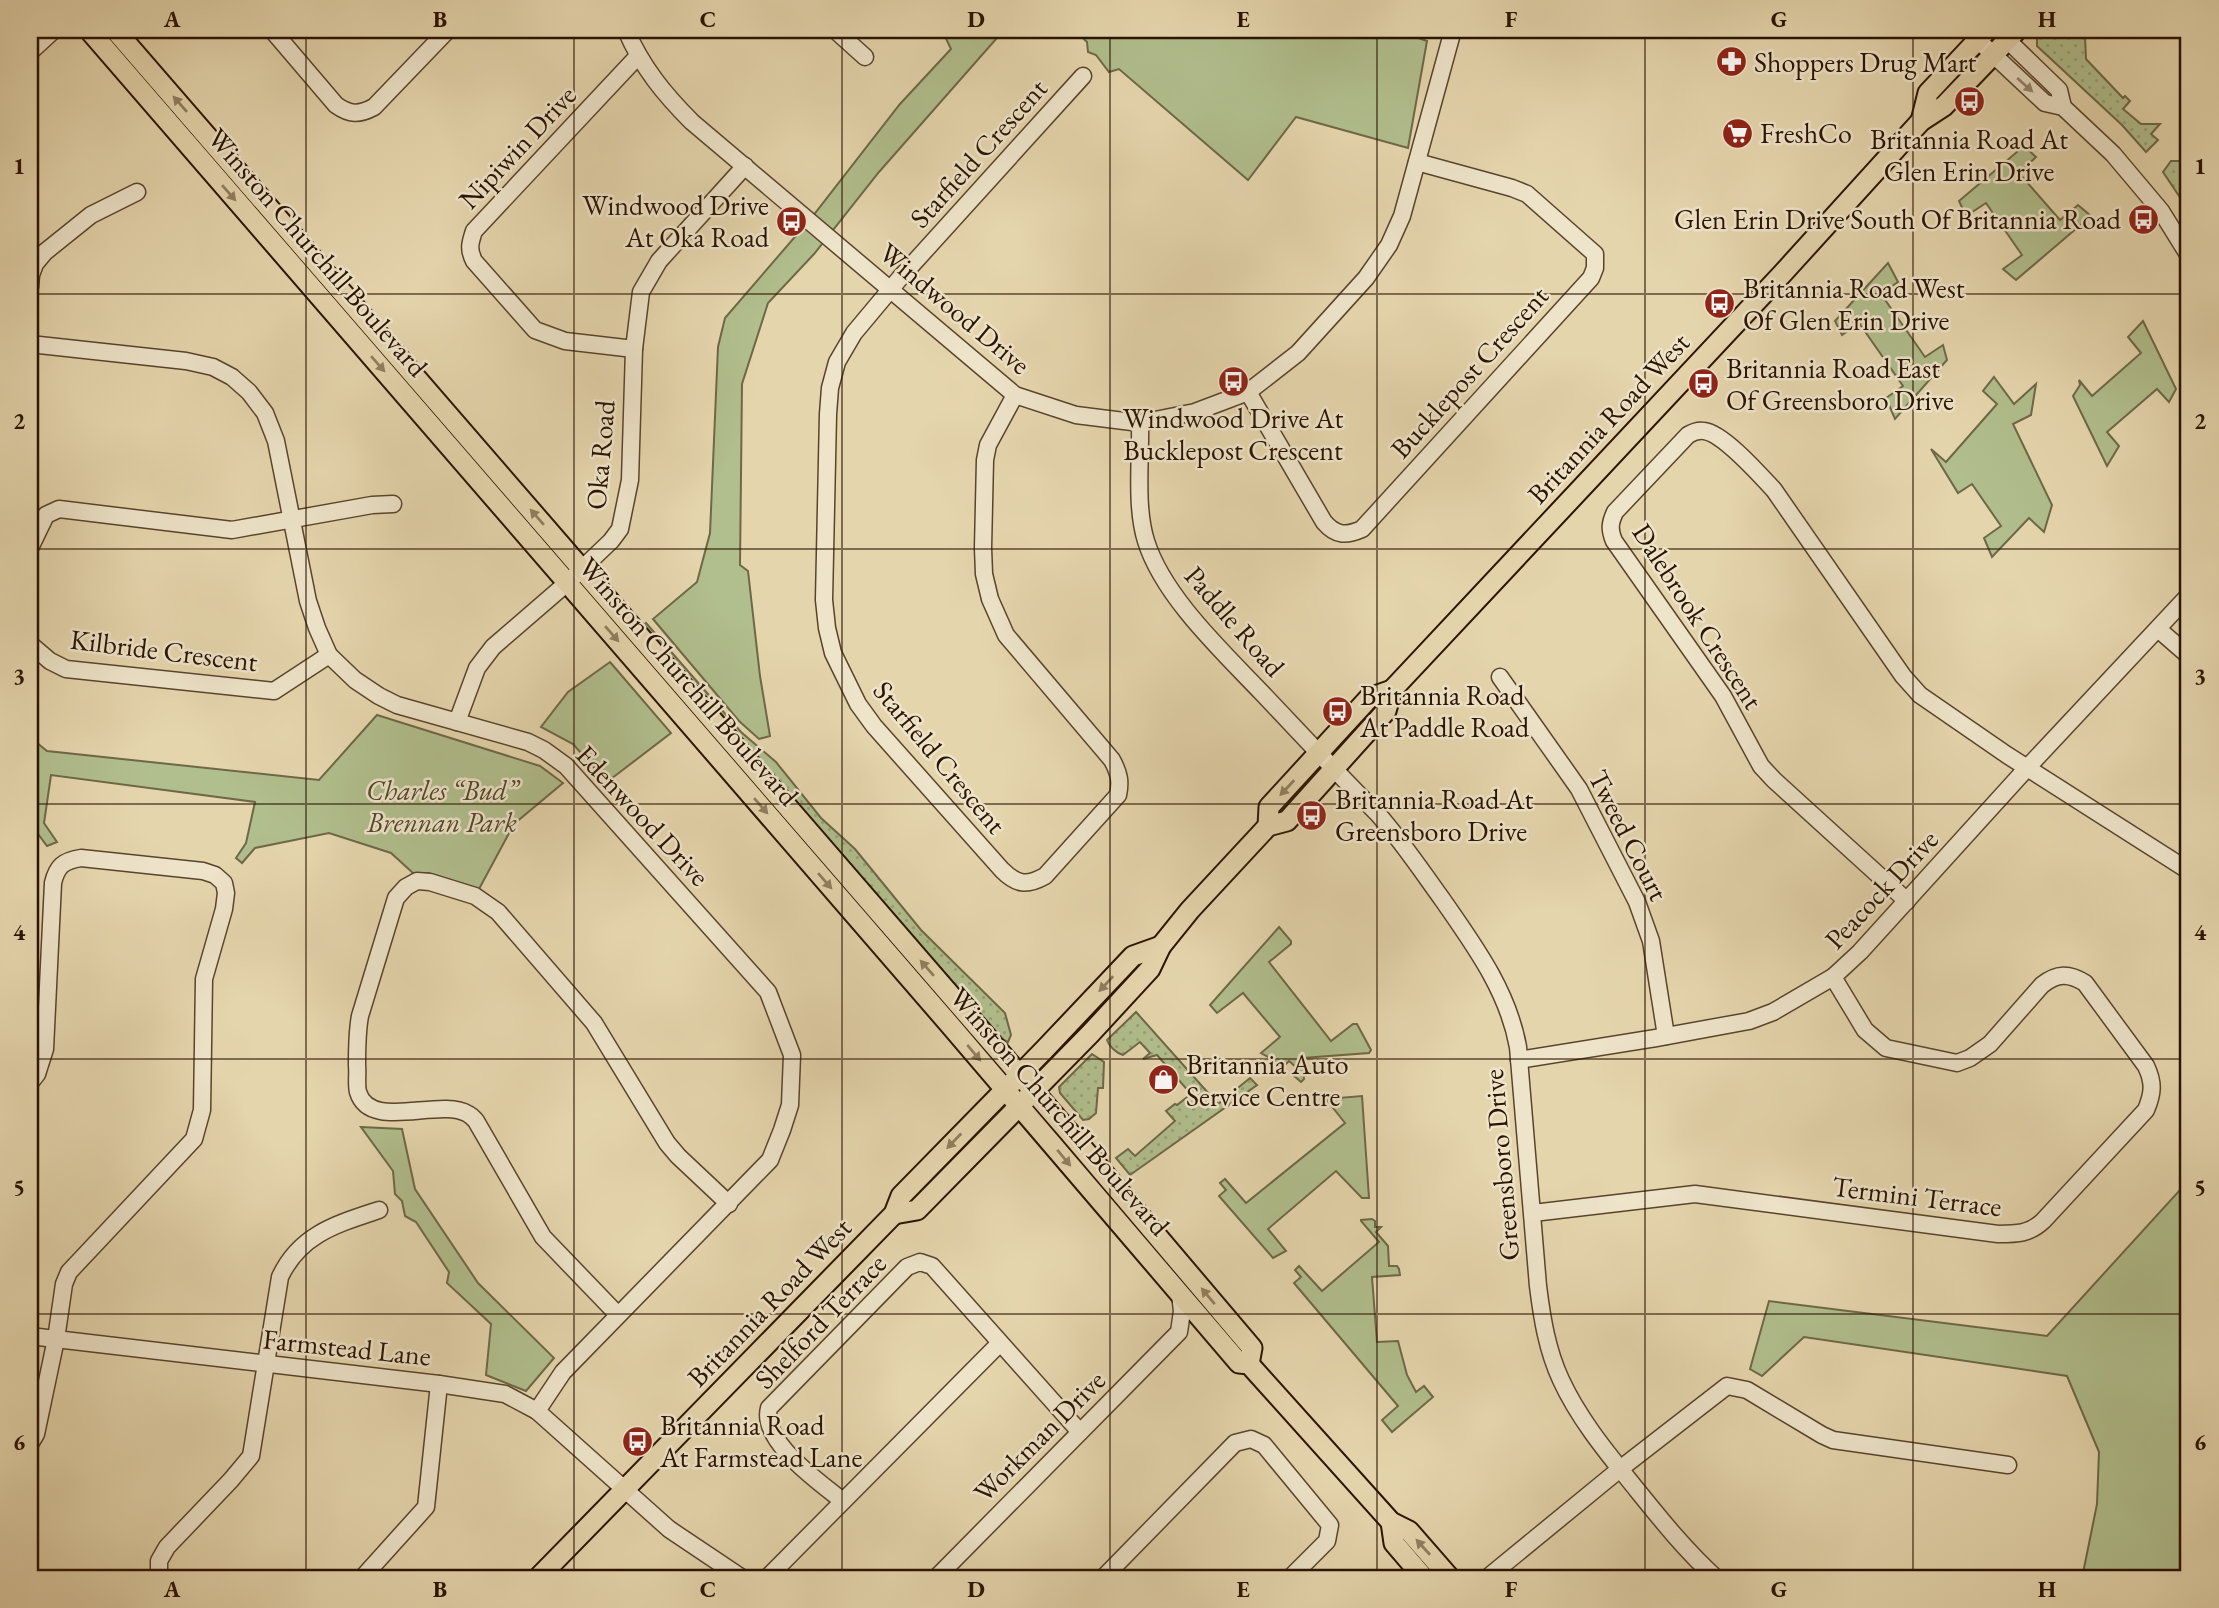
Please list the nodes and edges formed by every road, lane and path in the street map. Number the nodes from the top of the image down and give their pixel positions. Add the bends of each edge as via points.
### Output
1 (54, 30) edge
2 (89, 30) edge
3 (115, 30) edge
4 (272, 30) edge
5 (449, 30) edge
6 (626, 30) edge
7 (835, 30) edge
8 (1452, 30) edge
9 (1977, 33) edge
10 (2007, 33) edge
11 (30, 52) edge
12 (1992, 54) junction
13 (638, 56) junction
14 (865, 57) dead end
15 (1083, 76) dead end
16 (2063, 107) junction
17 (1921, 121) junction
18 (1417, 162) junction
19 (744, 166) junction
20 (137, 192) dead end
21 (2189, 256) edge
22 (30, 287) edge
23 (890, 289) junction
24 (30, 344) edge
25 (634, 349) junction
26 (1248, 392) junction
27 (1015, 395) junction
28 (1140, 423) junction
29 (393, 504) dead end
30 (292, 518) junction
31 (30, 548) edge
32 (582, 569) junction
33 (567, 583) junction
34 (2189, 595) edge
35 (2158, 629) junction
36 (30, 644) edge
37 (329, 655) junction
38 (2189, 656) edge
39 (1500, 677) dead end
40 (1392, 690) junction
41 (457, 722) junction
42 (1319, 754) junction
43 (2027, 768) junction
44 (1334, 769) junction
45 (1268, 826) junction
46 (2189, 871) edge
47 (1907, 901) junction
48 (1161, 946) junction
49 (1833, 977) junction
50 (1666, 1036) junction
51 (1519, 1060) junction
52 (1019, 1075) junction
53 (30, 1083) edge
54 (1005, 1089) junction
55 (1034, 1092) junction
56 (1020, 1106) junction
57 (729, 1204) junction
58 (379, 1210) dead end
59 (1533, 1213) junction
60 (894, 1214) junction
61 (1180, 1294) junction
62 (618, 1315) junction
63 (1179, 1332) junction
64 (1214, 1334) junction
65 (30, 1336) edge
66 (56, 1339) junction
67 (1000, 1343) junction
68 (266, 1364) junction
69 (1249, 1364) junction
70 (439, 1384) junction
71 (537, 1411) junction
72 (1080, 1432) junction
73 (30, 1444) edge
74 (2008, 1465) dead end
75 (1620, 1469) junction
76 (625, 1490) junction
77 (843, 1501) junction
78 (1391, 1522) junction
79 (159, 1578) edge
80 (362, 1578) edge
81 (538, 1578) edge
82 (742, 1578) edge
83 (767, 1578) edge
84 (936, 1578) edge
85 (1103, 1578) edge
86 (1290, 1578) edge
87 (1424, 1578) edge
88 (1450, 1578) edge
89 (1487, 1578) edge
90 (1716, 1578) edge

1 - 11 street
2 -> 33 main road, Winston Churchill Boulevard
32 -> 3 main road, Winston Churchill Boulevard
4 - 5 street via 348,113 374,107
6 - 13 street, Windwood Drive
7 - 14 street
8 - 18 street, Windwood Drive
9 - 12 street
9 - 17 main road, Britannia Road West via 1928,93
10 - 12 main road, Britannia Road West
10 - 16 street via 2059,90
12 -> 16 street via 2045,103
12 - 17 main road, Britannia Road West via 1944,106
13 - 19 street, Windwood Drive via 670,101
13 - 25 street, Nipiwin Drive via 474,231 469,252 535,330 565,341
15 - 23 street, Starfield Crescent
16 - 21 street via 2134,177
17 - 40 main road, Britannia Road West
18 - 26 street, Windwood Drive via 1398,227 1379,261 1298,353
18 - 26 street, Bucklepost Crescent via 1527,194 1595,254 1591,278 1353,533 1332,531 1324,522
19 - 23 street, Windwood Drive
19 - 25 street, Oka Road via 659,261 640,292
20 - 22 street via 91,215 45,252 35,264
23 - 27 street, Windwood Drive
23 - 27 street, Starfield Crescent via 854,333 837,362 830,388 824,600 833,653 874,726 1012,880 1034,882 1045,876 1118,795 1121,782 1112,760 1006,635 990,599 983,548 985,460 988,445
24 - 30 street, Edenwood Drive via 186,361 232,377 265,413 276,441
25 - 32 street, Oka Road via 630,480 620,529
26 - 28 street, Windwood Drive via 1195,412
27 - 28 street, Windwood Drive via 1076,415
28 - 42 street, Paddle Road via 1142,524 1160,575 1232,662
29 - 30 street
30 - 31 street via 232,530 59,509 47,515
30 - 37 street, Edenwood Drive via 308,601
32 - 33 street, Oka Road
52 -> 32 main road, Winston Churchill Boulevard
33 - 41 street, Oka Road via 493,647 477,668
33 -> 54 main road, Winston Churchill Boulevard
34 - 35 street, Peacock Drive
35 - 38 street
35 - 43 street, Peacock Drive
36 - 37 street, Kilbride Crescent via 66,669 274,691
37 - 41 street, Edenwood Drive via 379,696
39 - 50 street, Tweed Court via 1579,789 1637,902 1651,941
40 - 42 main road, Britannia Road West via 1369,698
40 - 44 main road, Britannia Road West via 1386,711
41 - 57 street, Edenwood Drive via 528,741 566,765 768,992 792,1055 790,1105 769,1160
42 - 44 street, Greensboro Drive
42 -> 45 main road, Britannia Road West via 1269,807
43 - 46 street, Dalebrook Crescent
43 - 47 street, Peacock Drive
43 - 47 street, Dalebrook Crescent via 1920,695 1774,489 1718,436 1707,431 1688,435 1615,512 1610,522 1614,541 1723,696 1761,766
44 - 45 main road, Britannia Road West via 1287,821
44 - 51 street, Greensboro Drive via 1399,839 1473,943 1507,1010
45 - 48 main road, Britannia Road West
47 - 49 street, Peacock Drive
48 -> 52 main road, Britannia Road West via 1133,956
48 - 55 main road, Britannia Road West via 1150,969
49 - 50 street, Peacock Drive via 1773,1012
49 - 59 street, Termini Terrace via 1865,1030 1886,1048 1957,1063 1990,1044 2050,978 2074,976 2085,983 2146,1066 2152,1095 2146,1110 2033,1230 2015,1234 1695,1194
50 - 51 street, Peacock Drive
51 - 59 street, Greensboro Drive
52 - 54 main road, Britannia Road West
52 - 55 main road, Winston Churchill Boulevard
53 - 66 street via 44,1049 56,869 67,860 81,858 203,871 224,883 224,909 205,979 199,1128 194,1139 69,1272
54 - 56 main road, Winston Churchill Boulevard
54 -> 60 main road, Britannia Road West via 901,1196
55 - 56 main road, Britannia Road West
69 -> 55 main road, Winston Churchill Boulevard via 1252,1348
56 - 60 main road, Britannia Road West via 917,1210
56 -> 61 main road, Winston Churchill Boulevard
57 - 62 street, Edenwood Drive
57 - 62 street via 667,1143 594,1023 498,912 475,896 429,883 417,881 406,887 396,898 357,1030 362,1101 371,1110 384,1112 449,1109 468,1113 543,1237
58 - 68 street via 332,1226 299,1247 288,1260 280,1277
59 - 75 street, Greensboro Drive via 1538,1286 1550,1353 1579,1415
60 - 76 main road, Britannia Road West
61 - 63 street
61 - 64 main road, Winston Churchill Boulevard
62 - 71 street, Edenwood Drive via 563,1372
63 - 64 street
63 - 72 street, Workman Drive
64 - 69 main road, Winston Churchill Boulevard via 1239,1363
65 - 66 street, Farmstead Lane
66 - 68 street, Farmstead Lane
66 - 73 street
67 - 72 street, Shelford Terrace
67 - 77 street
67 - 77 street, Shelford Terrace via 932,1266 920,1262 907,1267 769,1408 772,1431 797,1464
68 - 70 street, Farmstead Lane
68 - 79 street via 251,1456 167,1548 159,1561
69 - 78 main road, Winston Churchill Boulevard
70 - 71 street, Farmstead Lane via 505,1394
70 - 80 street via 426,1507
71 - 76 street, Farmstead Lane
72 - 84 street, Workman Drive
74 - 75 street via 1833,1440 1747,1390 1727,1386
75 - 89 street
75 - 90 street, Greensboro Drive
76 - 81 main road, Britannia Road West
76 - 82 street, Farmstead Lane via 669,1529
77 - 83 street
78 - 87 main road, Winston Churchill Boulevard via 1394,1543
88 -> 78 main road, Winston Churchill Boulevard via 1409,1531
85 - 86 street via 1235,1443 1251,1439 1264,1445 1330,1525 1327,1541

